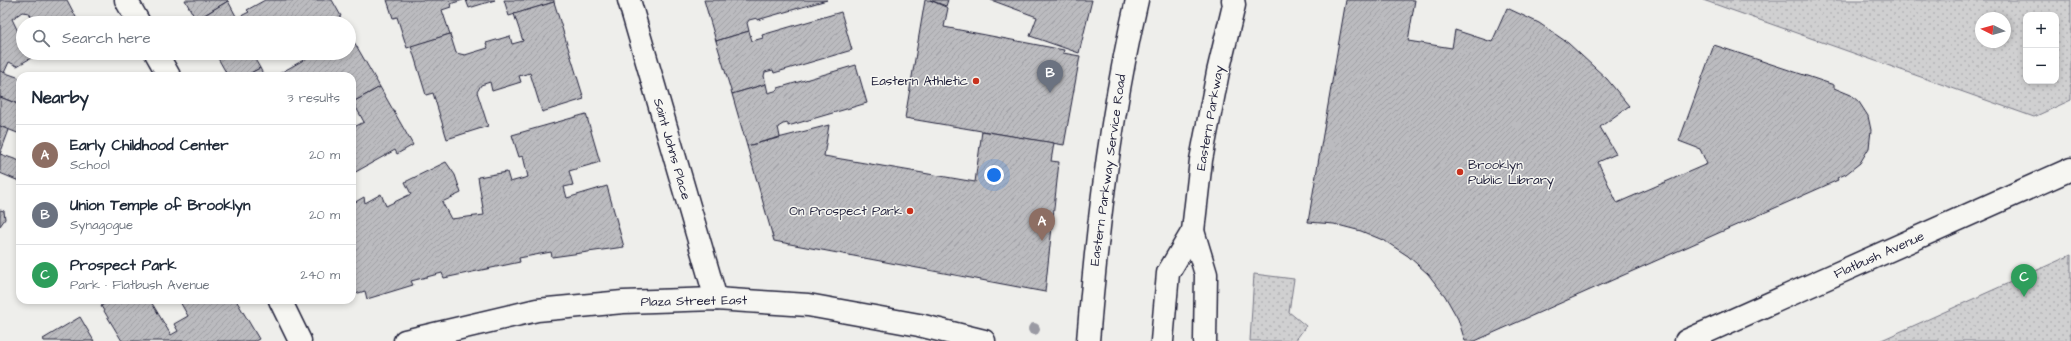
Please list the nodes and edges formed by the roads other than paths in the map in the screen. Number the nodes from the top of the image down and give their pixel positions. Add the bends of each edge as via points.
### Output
1 (126, 0) edge
2 (629, 0) edge
3 (1137, 0) edge
4 (1235, 2) edge
5 (135, 16) edge
6 (160, 60) edge
7 (167, 72) edge
8 (2071, 169) edge
9 (1193, 232) junction
10 (716, 299) junction
11 (282, 304) edge
12 (300, 341) edge
13 (405, 341) edge
14 (984, 341) edge
15 (1088, 341) edge
16 (1162, 341) edge
17 (1204, 341) edge
18 (1686, 341) edge

1 - 5 street
2 - 10 street, Saint Johns Place
3 - 15 street, Eastern Parkway Service Road via 1110,139 1096,242
4 - 9 street, Eastern Parkway via 1201,160
6 - 7 street
8 - 18 street, Flatbush Avenue
9 - 16 street, Eastern Parkway via 1168,273
9 - 17 street, Eastern Parkway via 1206,274
10 - 13 street, Plaza Street East via 624,302 536,310
10 - 14 street, Plaza Street East via 808,305 919,325
11 - 12 street

